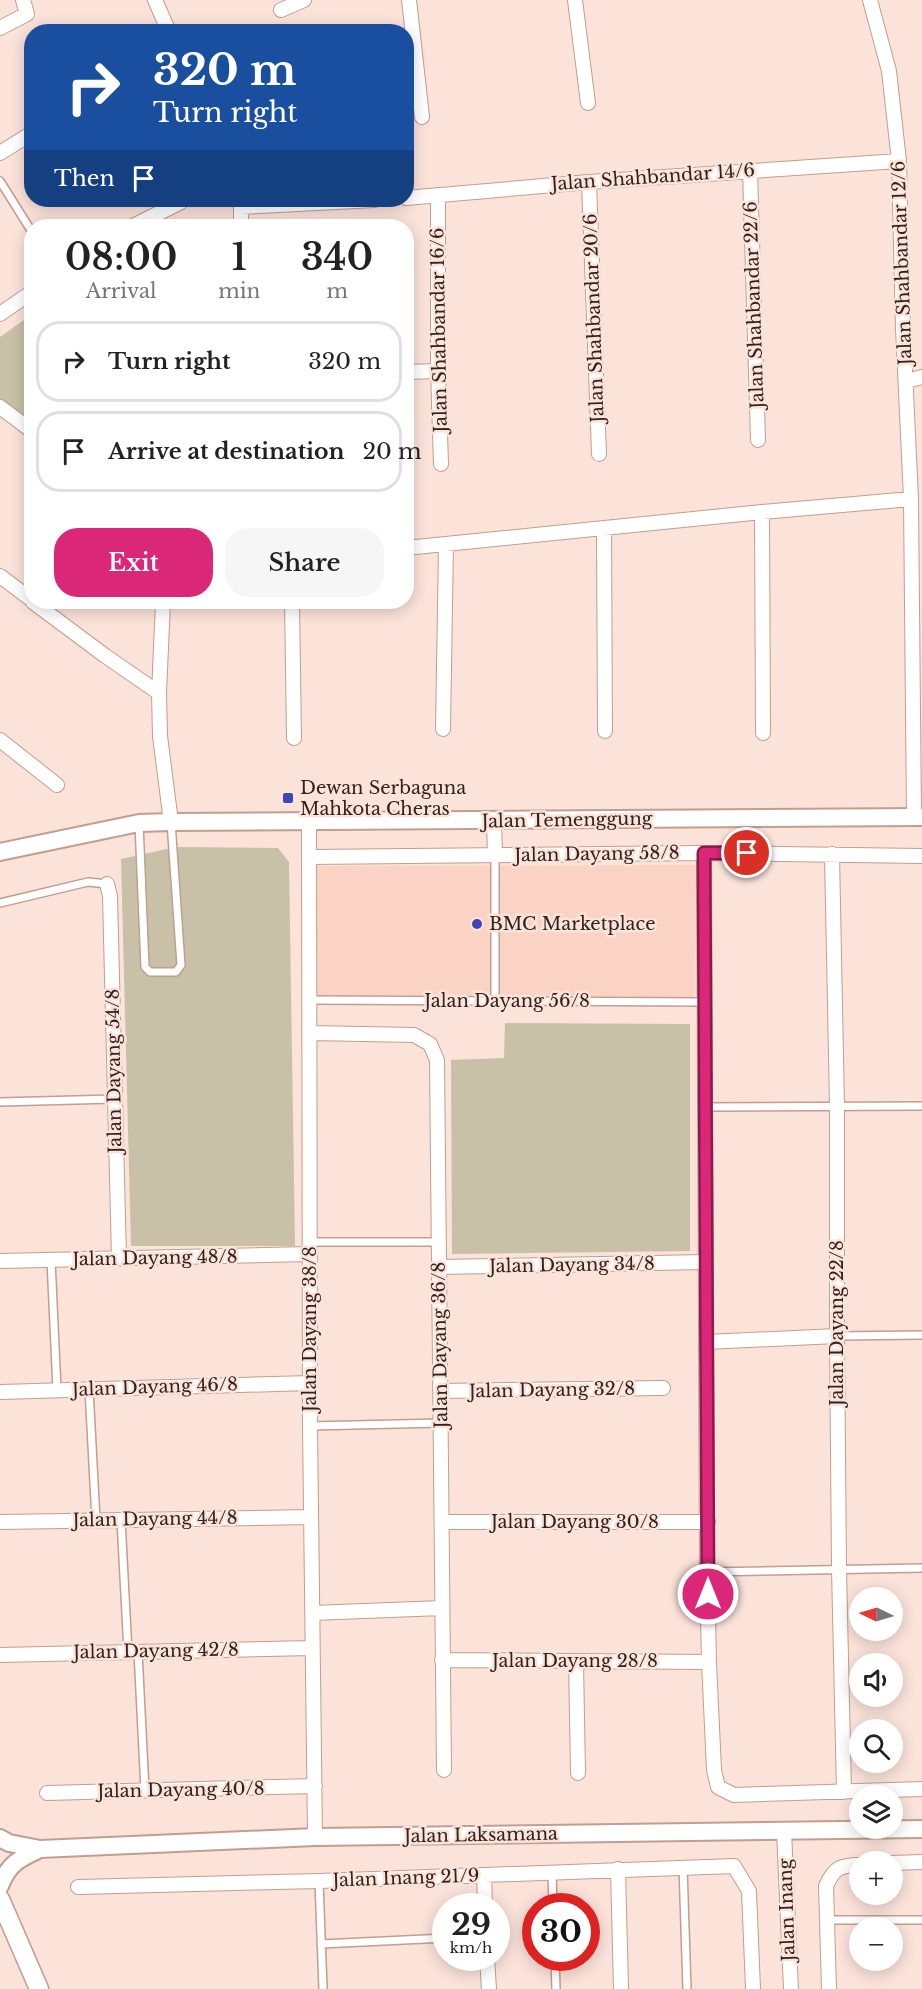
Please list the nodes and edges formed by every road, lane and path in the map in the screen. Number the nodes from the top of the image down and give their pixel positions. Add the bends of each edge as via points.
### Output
1 (23, 0) edge
2 (156, 0) edge
3 (304, 0) edge
4 (409, 0) edge
5 (575, 0) edge
6 (870, 0) edge
7 (282, 10) dead end
8 (166, 24) edge
9 (412, 24) edge
10 (0, 28) edge
11 (414, 45) edge
12 (588, 103) dead end
13 (422, 117) dead end
14 (24, 138) edge
15 (0, 153) edge
16 (900, 161) junction
17 (750, 170) junction
18 (0, 181) edge
19 (589, 182) junction
20 (438, 195) junction
21 (414, 197) edge
22 (171, 207) edge
23 (24, 219) edge
24 (147, 219) edge
25 (24, 298) edge
26 (0, 314) edge
27 (438, 371) junction
28 (414, 372) edge
29 (922, 377) edge
30 (906, 381) junction
31 (0, 407) edge
32 (24, 425) edge
33 (758, 440) dead end
34 (599, 454) dead end
35 (441, 464) dead end
36 (911, 499) junction
37 (762, 512) junction
38 (604, 528) junction
39 (446, 545) junction
40 (414, 547) edge
41 (0, 576) edge
42 (24, 595) edge
43 (917, 597) edge
44 (43, 609) edge
45 (163, 609) edge
46 (292, 609) edge
47 (159, 693) junction
48 (443, 729) dead end
49 (605, 730) dead end
50 (763, 733) dead end
51 (294, 738) dead end
52 (0, 740) edge
53 (57, 785) dead end
54 (918, 789) edge
55 (918, 817) edge
56 (309, 821) junction
57 (495, 821) junction
58 (171, 822) junction
59 (140, 824) junction
60 (0, 852) edge
61 (704, 853) junction
62 (832, 854) junction
63 (495, 855) junction
64 (922, 856) edge
65 (309, 857) junction
66 (107, 884) joint
67 (0, 903) edge
68 (310, 1000) junction
69 (495, 1000) junction
70 (704, 1002) junction
71 (311, 1033) junction
72 (114, 1099) junction
73 (0, 1102) edge
74 (922, 1106) edge
75 (705, 1107) junction
76 (837, 1107) junction
77 (438, 1242) junction
78 (310, 1248) junction
79 (119, 1258) junction
80 (51, 1260) junction
81 (0, 1261) edge
82 (705, 1262) junction
83 (438, 1267) junction
84 (922, 1335) edge
85 (837, 1336) junction
86 (706, 1342) junction
87 (310, 1383) junction
88 (663, 1388) dead end
89 (90, 1389) junction
90 (57, 1390) junction
91 (440, 1391) junction
92 (0, 1392) edge
93 (441, 1423) junction
94 (310, 1426) junction
95 (311, 1517) junction
96 (96, 1520) junction
97 (121, 1520) junction
98 (0, 1522) edge
99 (442, 1522) junction
100 (708, 1522) junction
101 (922, 1568) edge
102 (839, 1569) junction
103 (707, 1572) junction
104 (442, 1608) junction
105 (312, 1613) junction
106 (312, 1648) junction
107 (133, 1652) junction
108 (0, 1654) edge
109 (442, 1660) junction
110 (576, 1662) junction
111 (709, 1662) junction
112 (444, 1770) dead end
113 (578, 1773) dead end
114 (315, 1786) junction
115 (922, 1789) edge
116 (145, 1790) junction
117 (844, 1792) junction
118 (47, 1793) dead end
119 (922, 1829) edge
120 (784, 1831) junction
121 (315, 1837) junction
122 (0, 1838) edge
123 (40, 1849) junction
124 (922, 1862) edge
125 (903, 1863) edge
126 (849, 1865) edge
127 (683, 1866) junction
128 (618, 1869) junction
129 (552, 1872) junction
130 (483, 1875) junction
131 (319, 1881) junction
132 (0, 1886) edge
133 (78, 1887) dead end
134 (484, 1893) edge
135 (553, 1893) edge
136 (0, 1899) edge
137 (826, 1920) junction
138 (922, 1920) edge
139 (432, 1939) edge
140 (321, 1944) junction
141 (488, 1971) edge
142 (555, 1971) edge
143 (39, 1989) edge
144 (323, 1989) edge
145 (489, 1989) edge
146 (556, 1989) edge
147 (621, 1989) edge
148 (687, 1989) edge
149 (753, 1989) edge
150 (791, 1989) edge
151 (829, 1989) edge

1 - 10 street via 27,14
2 - 8 street
3 - 7 street
4 - 9 street
5 - 12 street
6 - 16 street, Jalan Shahbandar 12/6 via 889,71
11 - 13 street
14 - 15 street
16 - 17 street, Jalan Shahbandar 14/6
16 - 30 street, Jalan Shahbandar 12/6
17 - 19 street, Jalan Shahbandar 14/6
17 - 33 street, Jalan Shahbandar 22/6
18 - 23 lane
19 - 20 street, Jalan Shahbandar 14/6
19 - 34 street, Jalan Shahbandar 20/6
20 - 21 street, Jalan Shahbandar 14/6
20 - 27 street, Jalan Shahbandar 16/6
22 - 24 street
25 - 26 street
27 - 28 street
27 - 35 street, Jalan Shahbandar 16/6
29 - 30 street
30 - 36 street, Jalan Shahbandar 12/6
31 - 32 street
36 - 37 street
36 - 43 street, Jalan Shahbandar 12/6
37 - 38 street
37 - 50 street
38 - 39 street
38 - 49 street
39 - 40 street
39 - 48 street
41 - 42 street
43 - 54 street, Jalan Shahbandar 12/6
44 - 47 street
45 - 47 street
46 - 51 street
47 - 58 street
52 - 53 street
54 - 55 street, Jalan Shahbandar 12/6
55 - 57 street, Jalan Temenggung
56 - 57 street, Jalan Temenggung
56 - 58 street, Jalan Temenggung
56 - 65 street, Jalan Dayang 38/8
57 - 63 street
58 - 59 street, Jalan Temenggung
58 - 59 lane via 181,965 176,972 150,972 145,967
59 - 60 street, Jalan Temenggung
61 - 62 street, Jalan Dayang 58/8
61 - 63 street, Jalan Dayang 58/8
61 - 70 street
62 - 64 street, Jalan Dayang 58/8
62 - 76 street, Jalan Dayang 22/8
63 - 65 street, Jalan Dayang 58/8
63 - 69 lane
65 - 68 street, Jalan Dayang 38/8
66 - 67 lane via 88,882
66 - 72 street, Jalan Dayang 54/8
68 - 69 lane, Jalan Dayang 56/8
68 - 71 street, Jalan Dayang 38/8
69 - 70 lane, Jalan Dayang 56/8
70 - 75 street
71 - 77 street, Jalan Dayang 36/8 via 414,1035 430,1044 437,1060
71 - 78 street, Jalan Dayang 38/8
72 - 73 lane
72 - 79 street, Jalan Dayang 54/8
74 - 76 lane
75 - 76 lane
75 - 82 street
76 - 85 street, Jalan Dayang 22/8
77 - 78 lane
77 - 83 street, Jalan Dayang 36/8
78 - 79 street, Jalan Dayang 48/8
78 - 87 street, Jalan Dayang 38/8
79 - 80 street, Jalan Dayang 48/8
80 - 81 street, Jalan Dayang 48/8
80 - 90 lane
82 - 83 street, Jalan Dayang 34/8
82 - 86 street
83 - 91 street, Jalan Dayang 36/8
84 - 85 lane
85 - 86 street
85 - 102 street, Jalan Dayang 22/8
86 - 100 street
87 - 89 street, Jalan Dayang 46/8
87 - 94 street, Jalan Dayang 38/8
88 - 91 street, Jalan Dayang 32/8
89 - 90 street, Jalan Dayang 46/8
89 - 96 lane
90 - 92 street, Jalan Dayang 46/8
91 - 93 street, Jalan Dayang 36/8
93 - 94 lane
93 - 99 street, Jalan Dayang 36/8
94 - 95 street, Jalan Dayang 38/8
95 - 97 street, Jalan Dayang 44/8
95 - 105 street, Jalan Dayang 38/8
96 - 97 street, Jalan Dayang 44/8
96 - 98 street, Jalan Dayang 44/8
97 - 107 lane
99 - 100 street, Jalan Dayang 30/8
99 - 104 street, Jalan Dayang 36/8
100 - 103 street
101 - 102 lane
102 - 103 lane
102 - 117 street, Jalan Dayang 22/8
103 - 111 street
104 - 105 street
104 - 109 street, Jalan Dayang 36/8
105 - 106 street, Jalan Dayang 38/8
106 - 107 street, Jalan Dayang 42/8
106 - 114 street, Jalan Dayang 38/8
107 - 108 street, Jalan Dayang 42/8
107 - 116 lane
109 - 110 street, Jalan Dayang 28/8
109 - 112 street, Jalan Dayang 36/8
110 - 111 street, Jalan Dayang 28/8
110 - 113 street
111 - 117 street via 718,1787 734,1795
114 - 116 street, Jalan Dayang 40/8
114 - 121 street, Jalan Dayang 38/8
115 - 117 street
116 - 118 street, Jalan Dayang 40/8
119 - 120 street, Jalan Laksamana
120 - 121 street, Jalan Laksamana
120 - 150 street, Jalan Inang
121 - 123 street, Jalan Laksamana
122 - 123 street, Jalan Laksamana
123 - 132 street, Jalan Laksamana via 11,1865
124 - 125 street
126 - 137 street via 831,1874 826,1886
127 - 128 street, Jalan Inang 21/9
127 - 148 lane
127 - 149 street, Jalan Inang 21/9 via 734,1866 749,1891
128 - 129 street, Jalan Inang 21/9
128 - 147 street
129 - 130 street, Jalan Inang 21/9
129 - 135 lane
130 - 131 street, Jalan Inang 21/9
130 - 134 street
131 - 133 street, Jalan Inang 21/9
131 - 140 lane
136 - 143 main road
137 - 138 lane
137 - 151 street
139 - 140 lane
140 - 144 lane
141 - 145 street
142 - 146 lane

